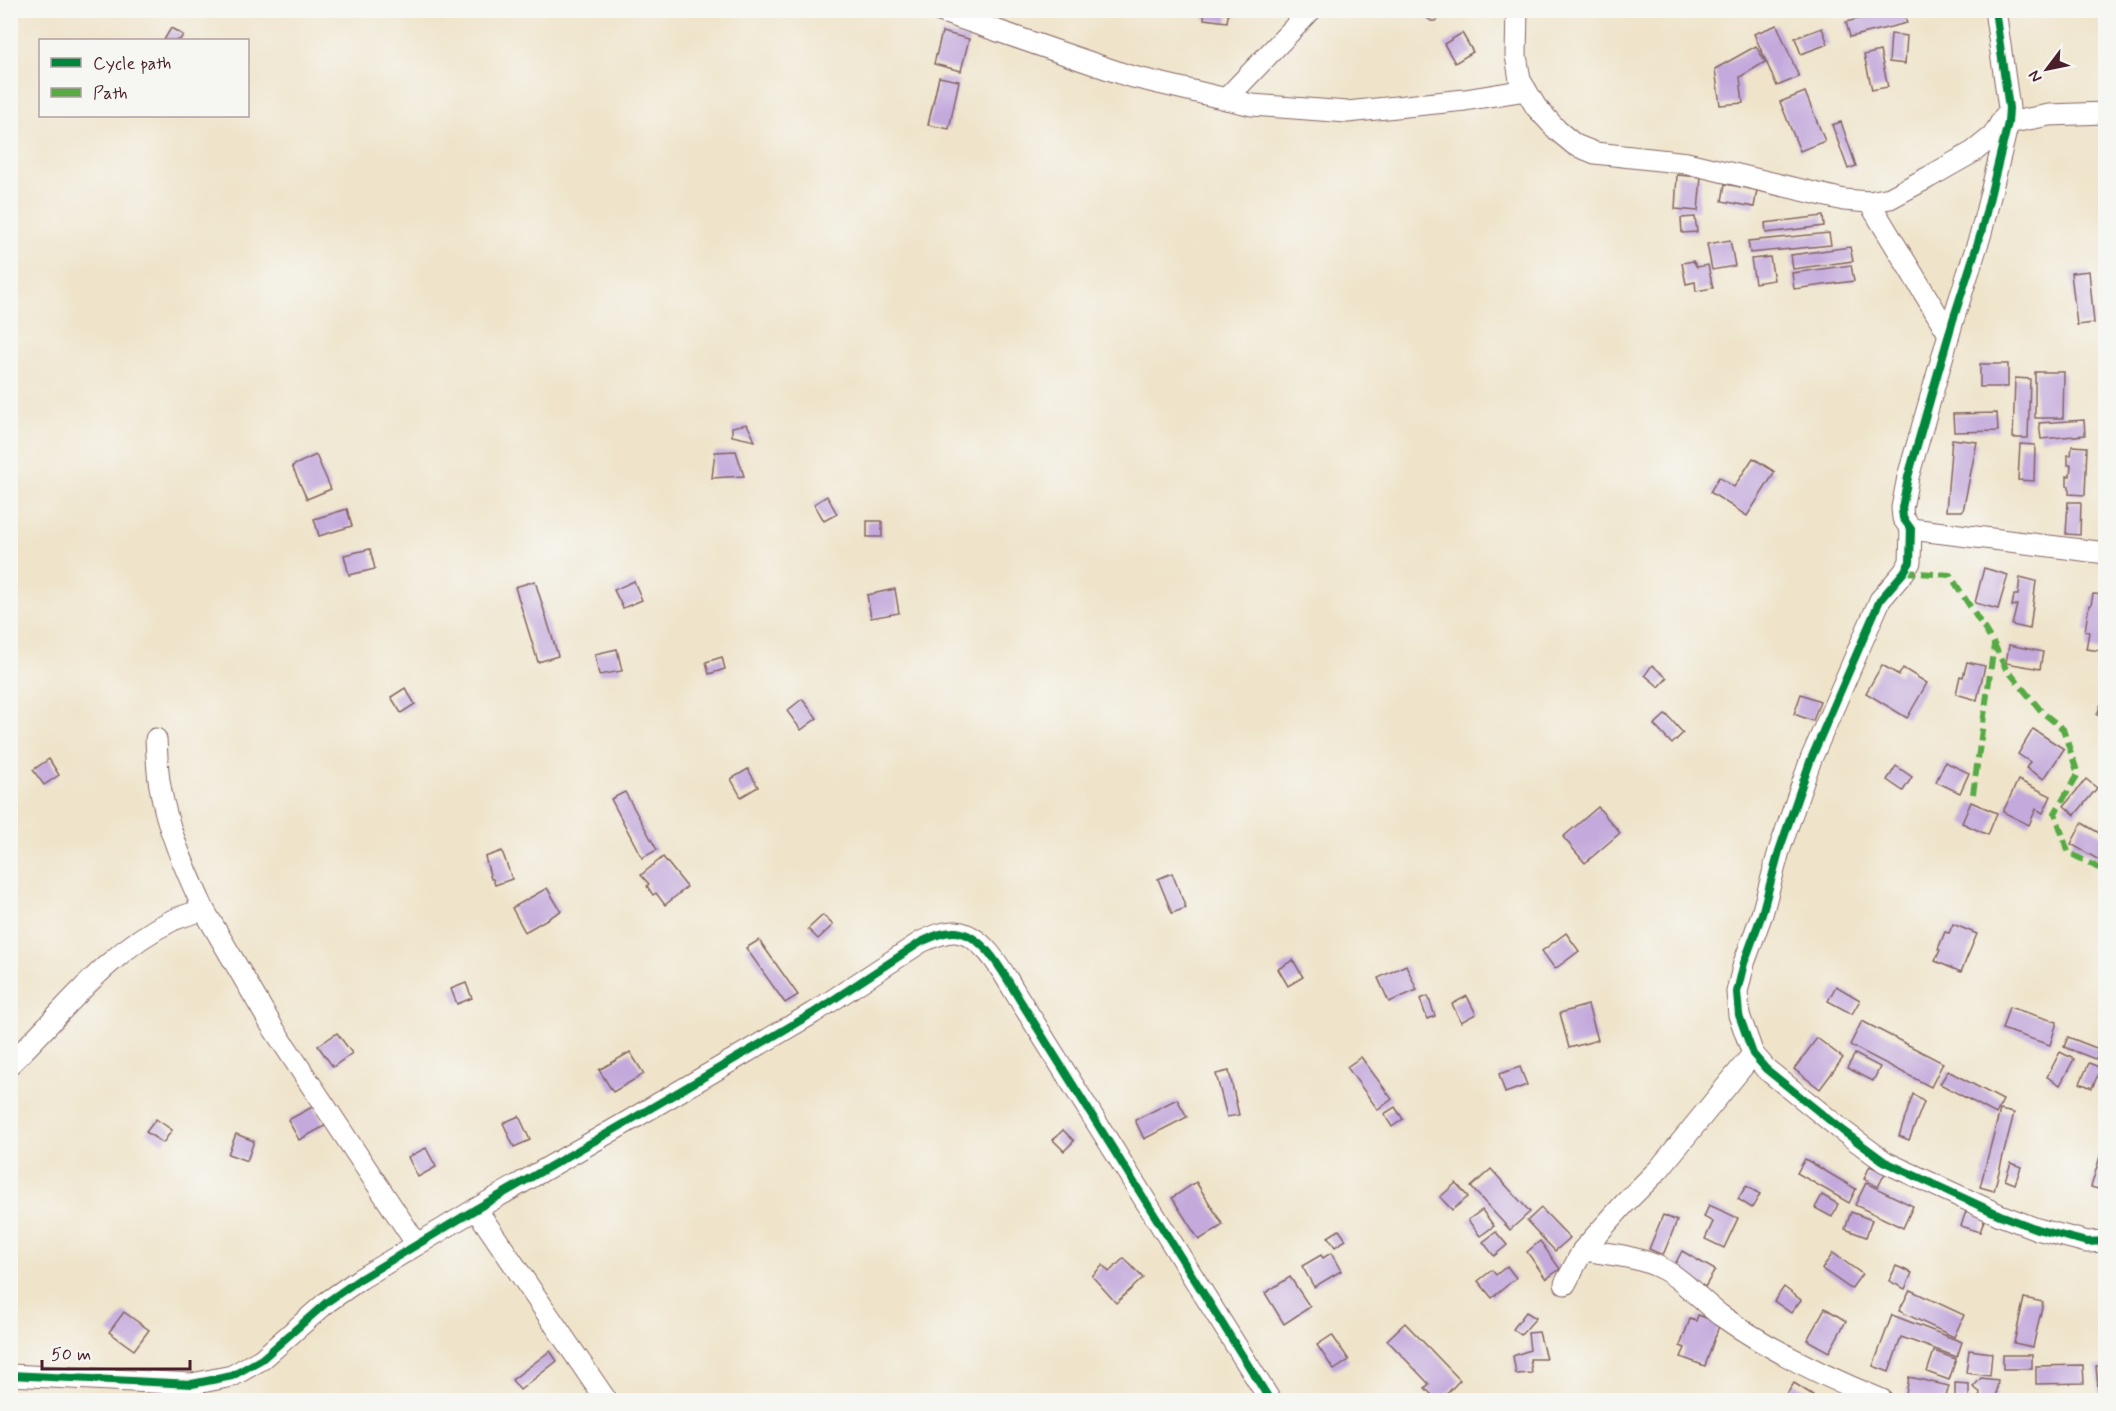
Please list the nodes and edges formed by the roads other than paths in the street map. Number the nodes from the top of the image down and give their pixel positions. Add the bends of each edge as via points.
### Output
1 (937, 10) edge
2 (1311, 10) edge
3 (1517, 10) edge
4 (1995, 10) edge
5 (1526, 90) junction
6 (1226, 99) junction
7 (2106, 113) edge
8 (2008, 116) junction
9 (1869, 202) junction
10 (1949, 334) junction
11 (1911, 529) junction
12 (2106, 553) edge
13 (156, 739) dead end
14 (204, 910) junction
15 (1753, 1054) junction
16 (10, 1064) edge
17 (476, 1209) junction
18 (2106, 1241) edge
19 (416, 1244) junction
20 (1583, 1250) junction
21 (1565, 1284) dead end
22 (10, 1375) edge
23 (606, 1401) edge
24 (1270, 1401) edge
25 (1882, 1401) edge

1 - 6 street via 1129,76
2 - 6 street
3 - 5 street via 1516,55 1520,80
4 - 8 street
5 - 6 street via 1347,112 1263,106
5 - 9 street via 1558,131 1575,145 1595,153 1687,163 1834,198
7 - 8 street
8 - 9 street via 1993,136 1973,152 1890,198
8 - 10 street via 1981,233
9 - 10 street
10 - 11 street via 1908,477 1902,508 1903,518
11 - 12 street
11 - 15 street via 1910,562 1880,600 1811,759 1744,963 1737,992 1739,1015
13 - 14 street via 165,813
14 - 16 street via 175,919 132,945 86,983
14 - 19 street via 279,1037
15 - 18 street via 1766,1069 1885,1162 2000,1215 2086,1242
15 - 20 street via 1659,1169
17 - 19 street
17 - 23 street
17 - 24 street via 813,1013 921,942 955,932 970,935 984,946 1023,1005
19 - 22 street via 335,1296 262,1359 232,1376 192,1384
20 - 21 street
20 - 25 street via 1661,1268 1719,1314 1770,1347

